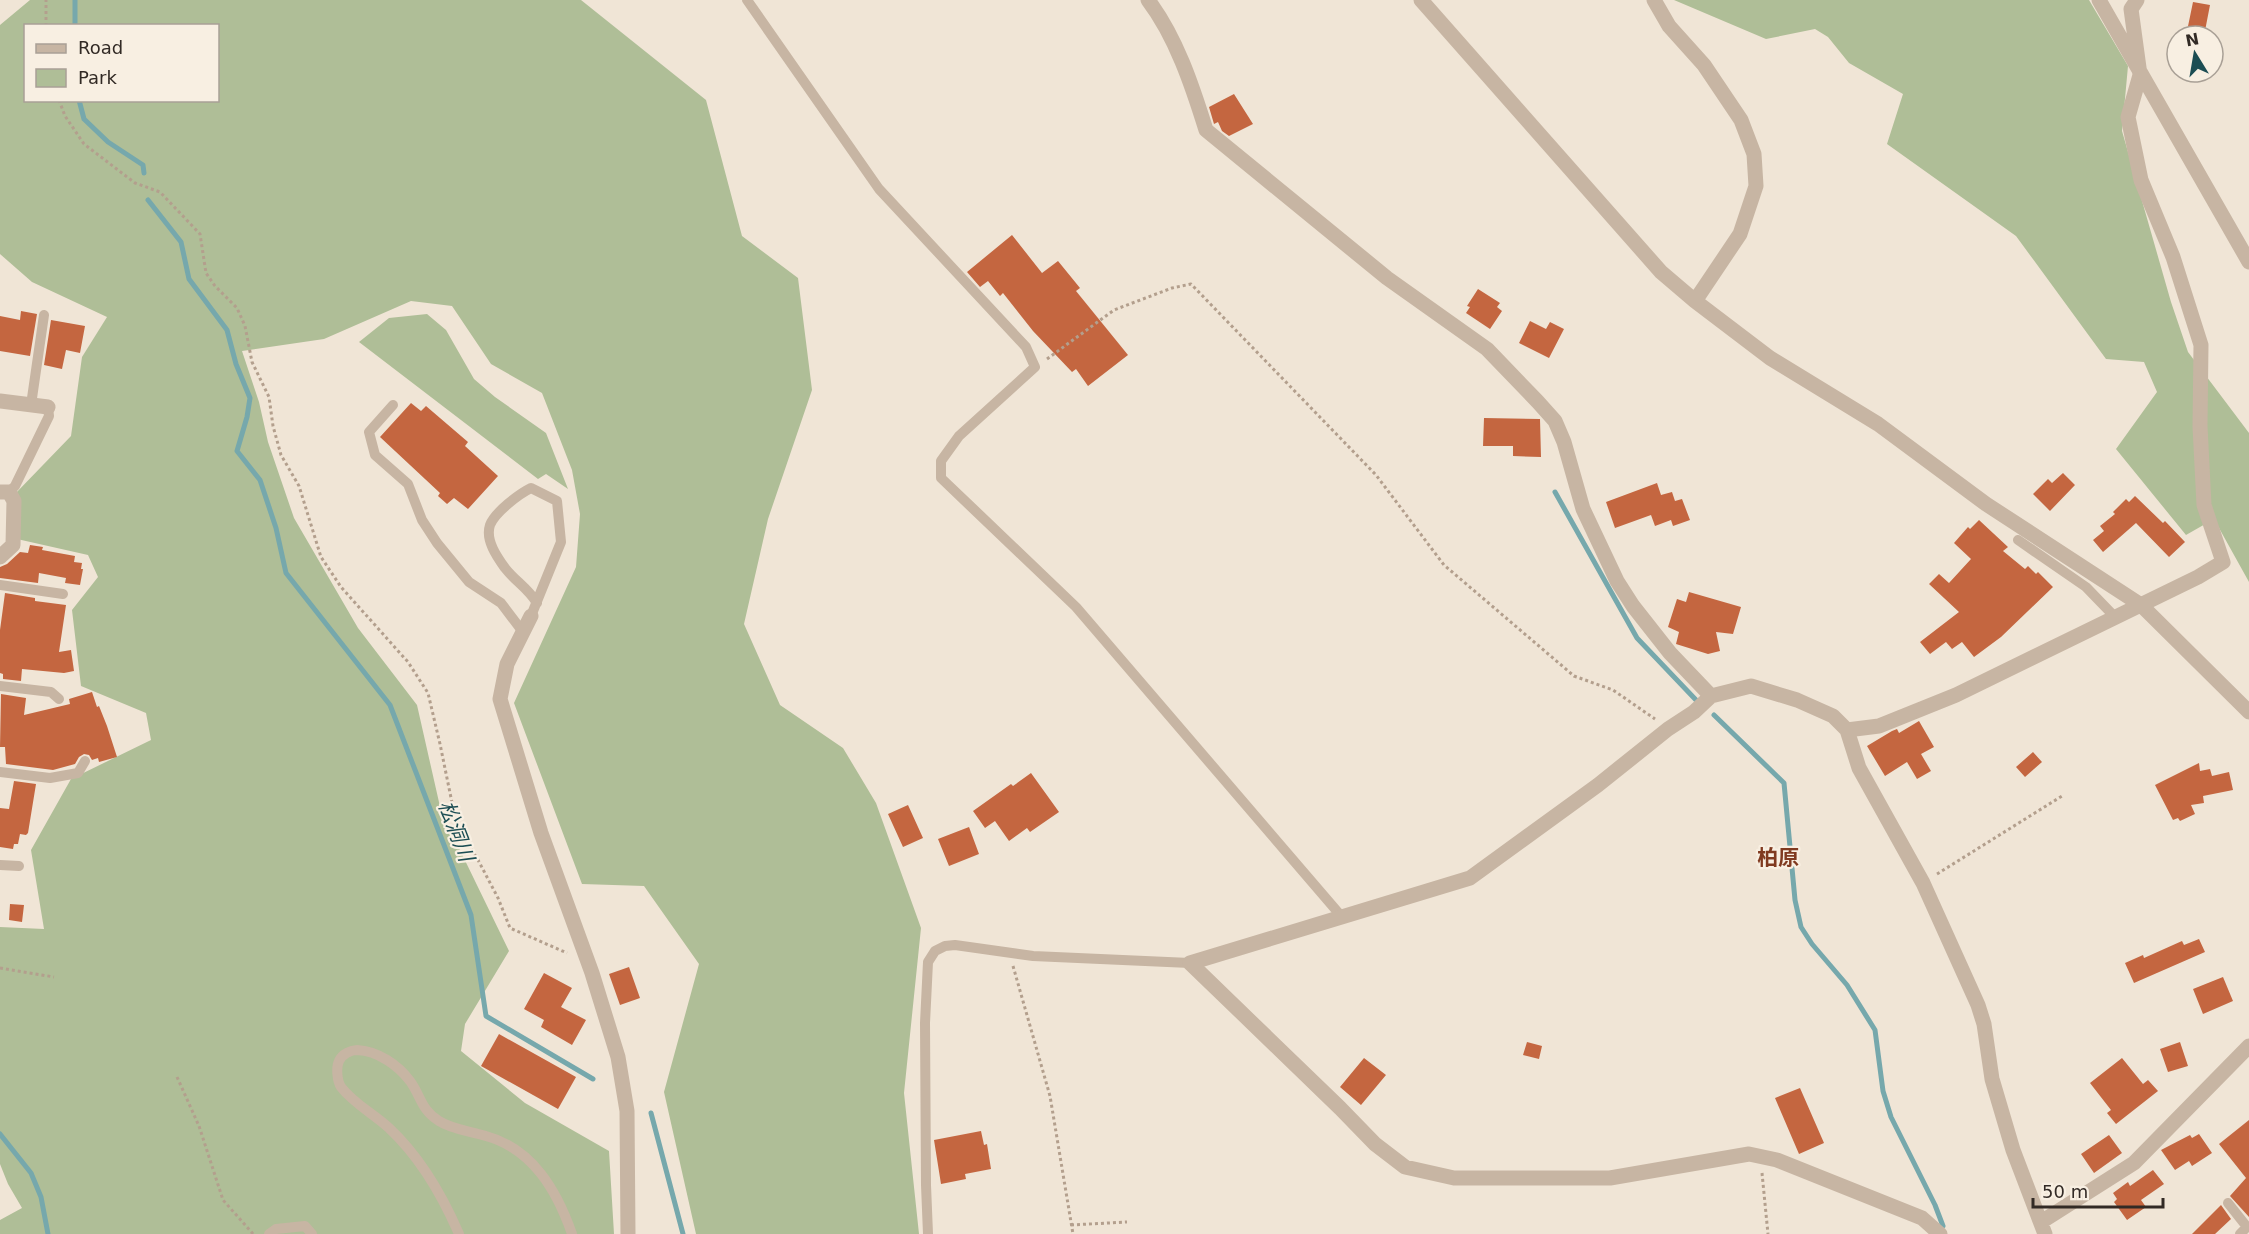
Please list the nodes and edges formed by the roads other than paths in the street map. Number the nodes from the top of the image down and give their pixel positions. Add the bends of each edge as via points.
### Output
1 (747, 0) edge
2 (1148, 0) edge
3 (1421, 0) edge
4 (1654, 0) edge
5 (2099, 0) edge
6 (2137, 0) edge
7 (2140, 75) junction
8 (2249, 262) edge
9 (1695, 301) junction
10 (44, 315) dead end
11 (0, 401) edge
12 (31, 405) junction
13 (393, 405) dead end
14 (48, 407) joint
15 (5, 492) edge
16 (2018, 540) dead end
17 (0, 557) edge
18 (0, 585) edge
19 (63, 594) dead end
20 (2141, 605) junction
21 (534, 609) junction
22 (2115, 617) junction
23 (523, 632) junction
24 (0, 686) edge
25 (1711, 696) junction
26 (58, 699) dead end
27 (2249, 712) edge
28 (1846, 730) junction
29 (85, 762) dead end
30 (0, 772) edge
31 (0, 865) edge
32 (19, 866) dead end
33 (1342, 917) junction
34 (1190, 963) junction
35 (2249, 1046) edge
36 (2228, 1203) dead end
37 (2043, 1228) edge
38 (269, 1234) edge
39 (312, 1234) edge
40 (459, 1234) edge
41 (572, 1234) edge
42 (628, 1234) edge
43 (928, 1234) edge
44 (1941, 1234) edge
45 (2240, 1234) edge

1 - 33 lane via 879,189 1026,347 1035,367 959,436 941,461 941,478 1076,607
2 - 25 street via 1164,21 1206,130 1387,278 1486,349 1555,421 1583,509 1617,581 1670,653
3 - 9 street via 1653,264
4 - 9 street via 1669,26 1704,65 1741,120 1755,154 1756,186 1740,234
5 - 7 street
6 - 7 street via 2131,9
7 - 8 street
7 - 20 street via 2128,117 2140,180 2173,257 2201,345 2204,505 2223,562
9 - 20 street via 1770,358 1878,424 1986,504
10 - 12 lane
11 - 12 street
12 - 14 street
13 - 23 lane via 369,432 375,455 408,484 422,520 462,574 501,603
14 - 15 lane via 49,416 15,486
15 - 17 street via 14,501 12,545
16 - 22 lane via 2086,587
18 - 19 lane
20 - 22 street
20 - 27 street
21 - 21 lane via 561,542 557,501 531,488 512,498 490,525 491,546 506,570 528,589
21 - 23 street
22 - 28 street via 1945,699 1879,726
23 - 42 street via 507,664 500,699 540,833 618,1057 627,1111
24 - 26 lane via 51,692
25 - 28 street via 1751,686 1833,716
25 - 33 street via 1470,878
28 - 37 street via 1859,768 1923,883 1978,1005 1992,1079 2013,1150
29 - 30 lane via 78,773 50,778
31 - 32 lane
33 - 34 street
34 - 43 lane via 1033,956 955,945 935,951 928,962 925,1023
34 - 44 street via 1375,1144 1405,1167 1464,1179 1610,1178 1749,1154 1777,1161 1922,1218
35 - 37 street via 2134,1163
36 - 45 lane via 2247,1227
38 - 39 lane via 276,1229 305,1226
40 - 41 lane via 417,1160 390,1129 339,1085 339,1060 346,1053 354,1050 378,1054 411,1081 425,1110 439,1121 501,1141 528,1157 547,1180

